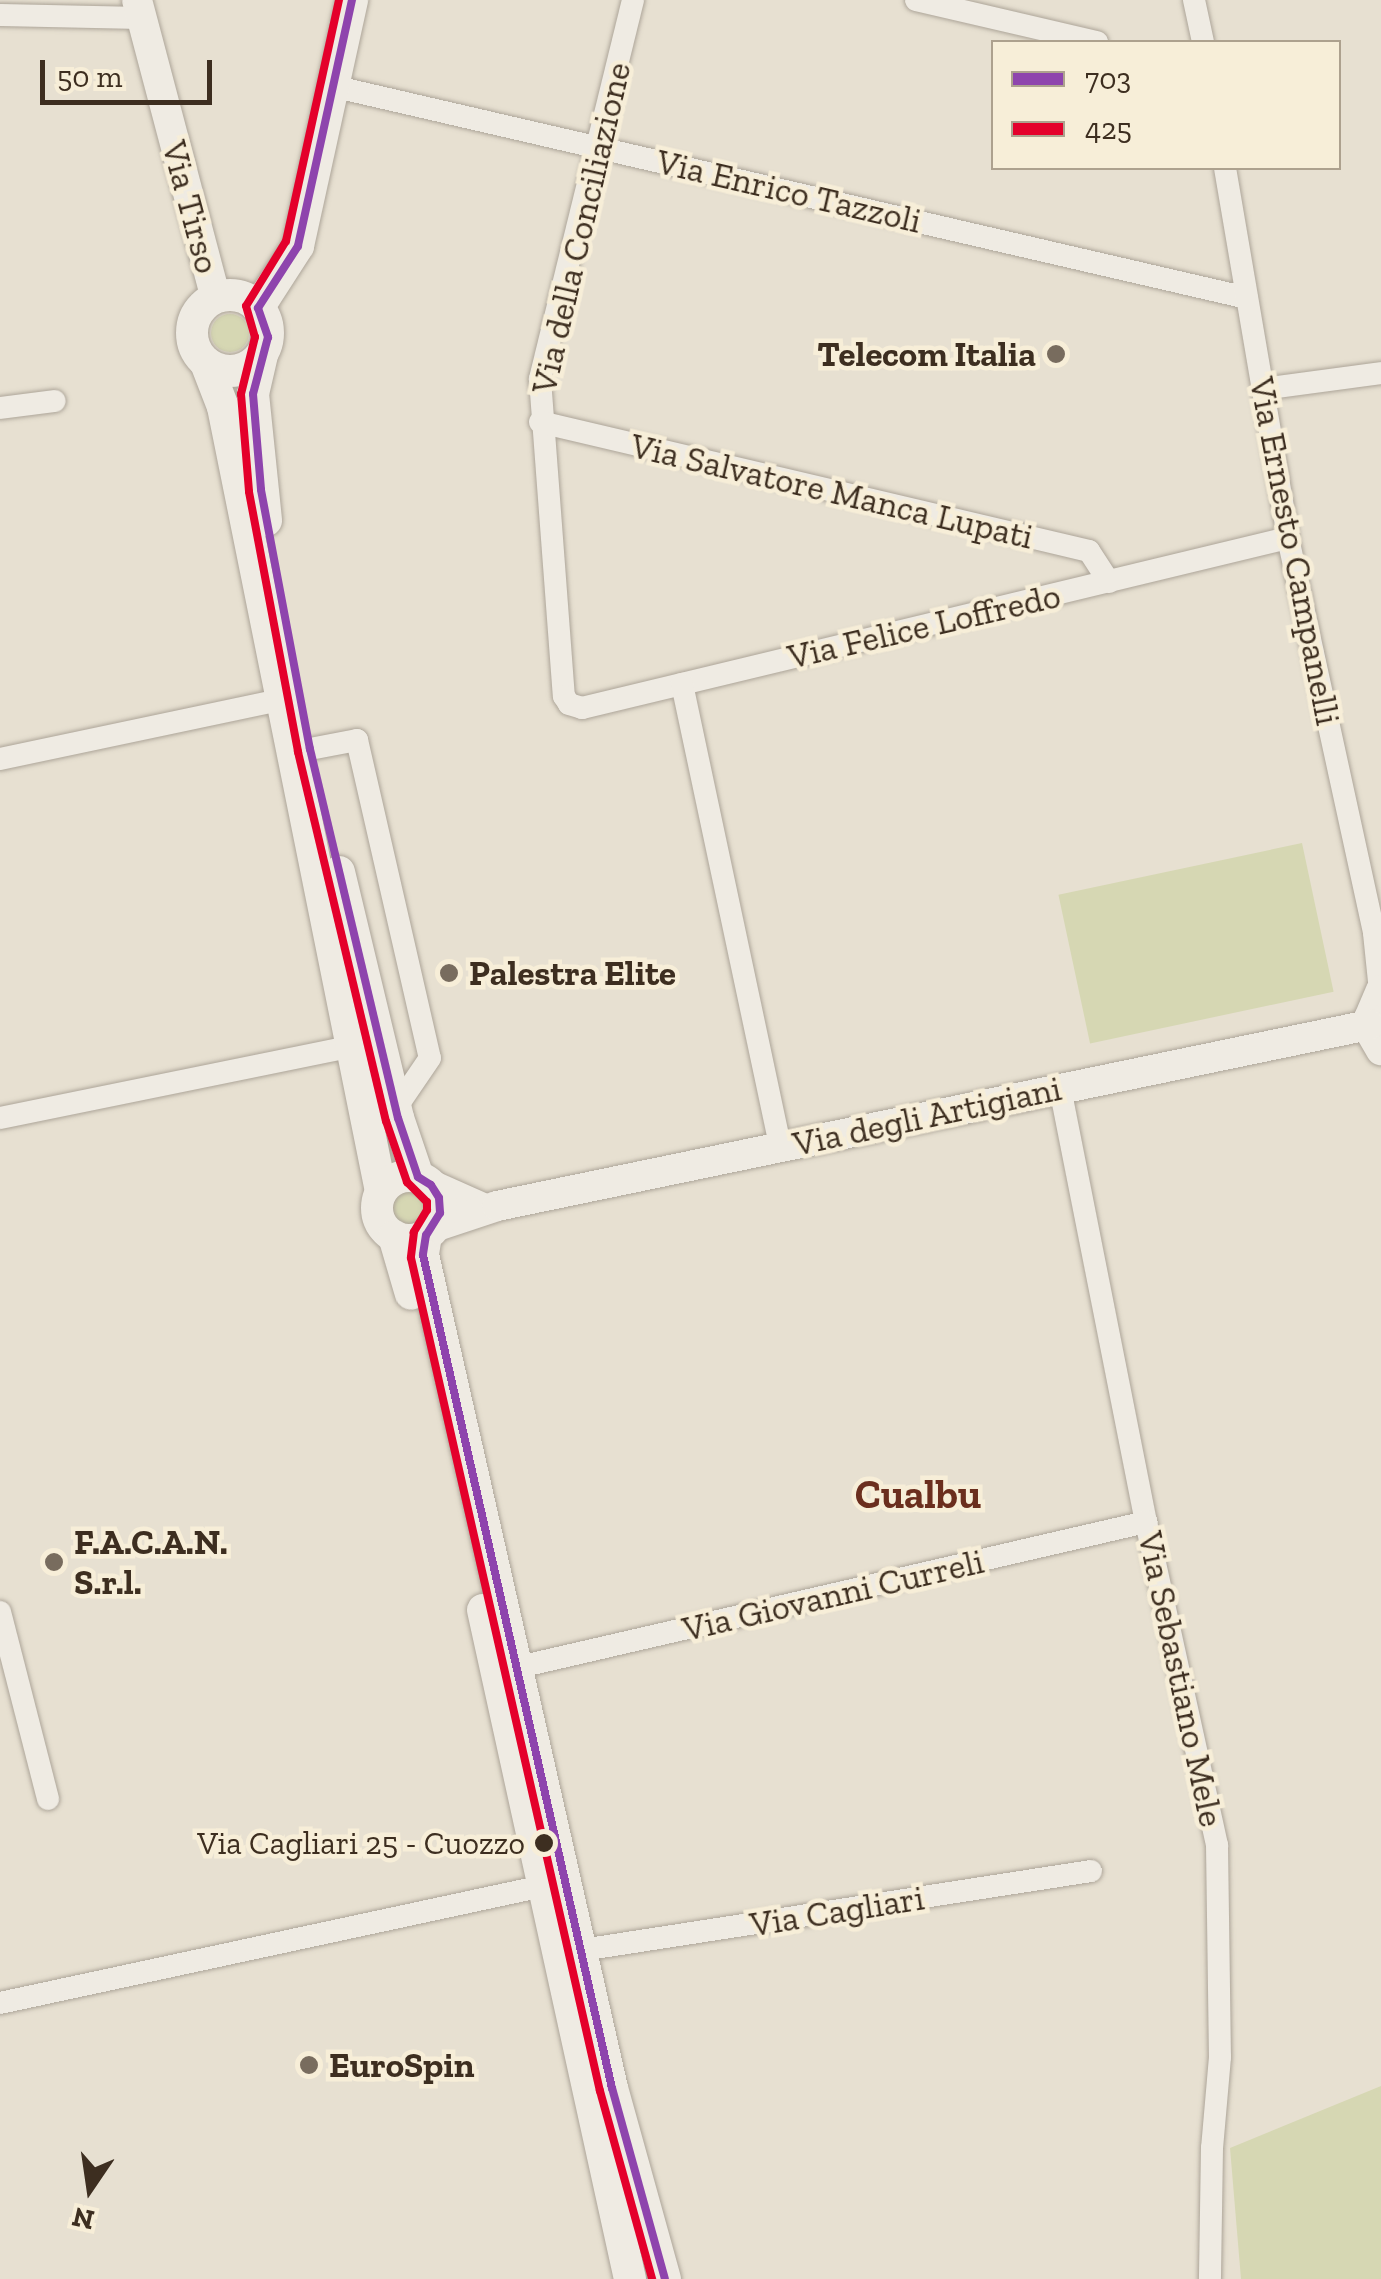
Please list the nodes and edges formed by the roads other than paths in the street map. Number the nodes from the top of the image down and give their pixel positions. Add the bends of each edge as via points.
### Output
1 (352, 0) edge
2 (633, 0) edge
3 (916, 0) edge
4 (1194, 0) edge
5 (1211, 0) edge
6 (140, 9) edge
7 (0, 15) edge
8 (1202, 35) edge
9 (1088, 40) edge
10 (332, 86) junction
11 (597, 147) junction
12 (1224, 170) edge
13 (216, 298) junction
14 (1247, 298) junction
15 (258, 308) junction
16 (262, 355) junction
17 (206, 363) junction
18 (1381, 374) edge
19 (1262, 389) junction
20 (55, 401) dead end
21 (0, 408) edge
22 (540, 422) junction
23 (1288, 538) junction
24 (1110, 582) junction
25 (682, 684) junction
26 (564, 696) joint
27 (282, 700) junction
28 (310, 748) junction
29 (0, 759) edge
30 (1378, 938) edge
31 (1381, 990) edge
32 (1375, 1038) edge
33 (354, 1046) junction
34 (1060, 1088) junction
35 (396, 1108) junction
36 (0, 1118) edge
37 (780, 1147) junction
38 (424, 1181) junction
39 (381, 1191) junction
40 (486, 1208) junction
41 (418, 1233) junction
42 (1146, 1522) junction
43 (0, 1612) edge
44 (4, 1655) edge
45 (519, 1667) junction
46 (48, 1799) dead end
47 (1092, 1872) dead end
48 (543, 1886) junction
49 (582, 1950) junction
50 (0, 2003) edge
51 (630, 2279) edge
52 (665, 2279) edge
53 (1210, 2279) edge

1 - 10 main road
2 - 11 street, Via della Conciliazione
3 - 9 street
4 - 8 street
5 - 8 street
6 - 7 street
6 - 13 street, Via Tirso
10 - 11 street, Via Enrico Tazzoli
10 - 15 main road via 298,246
11 - 14 street, Via Enrico Tazzoli
11 - 22 street, Via della Conciliazione via 540,379
12 - 14 street, Via Ernesto Campanelli
13 - 15 main road via 239,296
13 - 17 main road via 193,325 194,346
14 - 19 street, Via Ernesto Campanelli
15 - 16 main road via 268,328
16 - 17 main road via 230,372
16 - 28 main road via 253,394 261,490
17 - 27 main road via 223,408
18 - 19 street
19 - 23 street, Via Ernesto Campanelli
20 - 21 street
22 - 24 street, Via Salvatore Manca Lupati via 1089,550
22 - 26 street, Via della Conciliazione
23 - 24 street, Via Felice Loffredo
23 - 30 street, Via Ernesto Campanelli
24 - 25 street, Via Felice Loffredo
25 - 26 street, Via Felice Loffredo via 582,708
25 - 37 street
27 - 29 street
27 - 33 main road
28 - 35 main road
28 - 35 street via 356,740 430,1058
30 - 31 street, Via Ernesto Campanelli
31 - 32 street, Via Ernesto Campanelli via 1370,1010
32 - 34 street, Via degli Artigiani
33 - 36 street
33 - 39 main road
34 - 37 street, Via degli Artigiani
34 - 42 street, Via Sebastiano Mele
35 - 38 main road
37 - 40 street, Via degli Artigiani
38 - 39 main road via 393,1180
38 - 40 street
38 - 41 main road via 440,1206
39 - 41 main road via 378,1214
40 - 41 street, Via degli Artigiani
41 - 45 main road
41 - 48 main road via 426,1349
42 - 45 street, Via Giovanni Curreli
42 - 53 street, Via Sebastiano Mele via 1216,1845 1220,2057
43 - 44 street
44 - 46 street
45 - 49 main road
47 - 49 street, Via Cagliari
48 - 50 street
48 - 51 main road
49 - 52 main road

